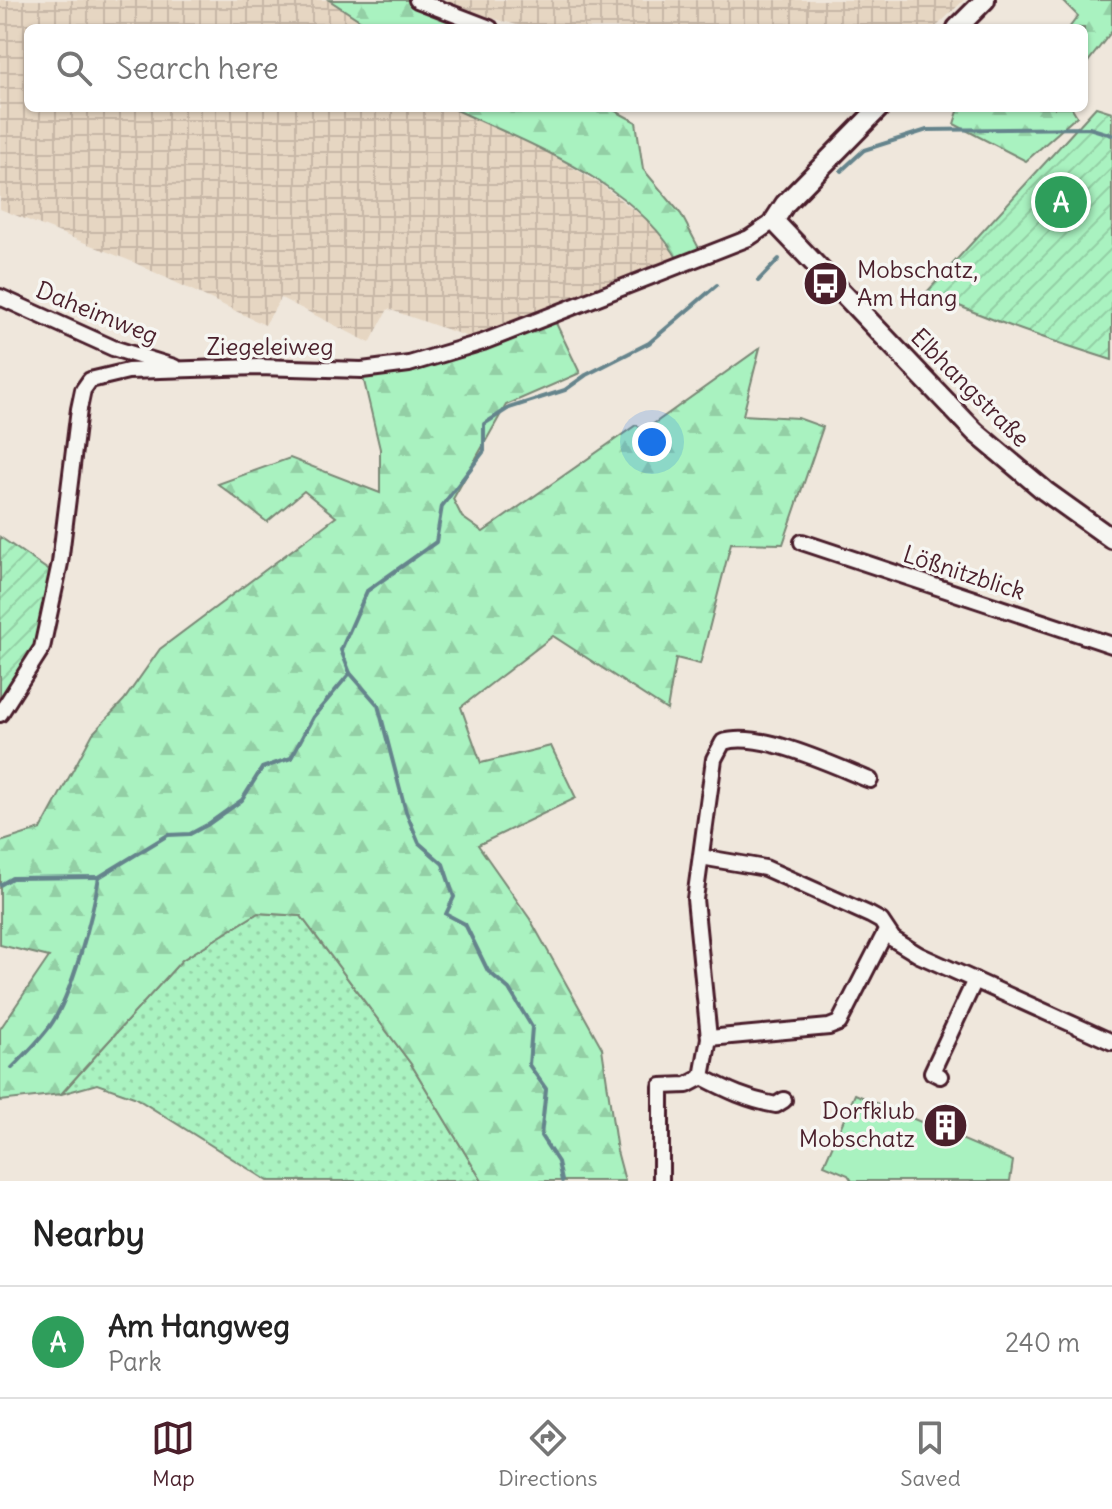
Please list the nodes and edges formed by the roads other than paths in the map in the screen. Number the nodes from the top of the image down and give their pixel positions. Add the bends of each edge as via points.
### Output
1 (417, 0) edge
2 (985, 0) edge
3 (480, 24) edge
4 (961, 24) edge
5 (875, 112) edge
6 (774, 221) junction
7 (0, 297) edge
8 (178, 369) junction
9 (1112, 539) edge
10 (802, 542) dead end
11 (1112, 645) edge
12 (0, 714) edge
13 (870, 780) dead end
14 (701, 857) junction
15 (886, 931) junction
16 (975, 980) junction
17 (709, 1038) junction
18 (1112, 1042) edge
19 (940, 1076) dead end
20 (702, 1077) junction
21 (784, 1100) dead end
22 (661, 1181) edge

1 - 3 street
2 - 4 street
5 - 6 street
6 - 8 street, Ziegeleiweg via 749,238 483,342 409,364 362,370
6 - 9 street, Elbhangstraße via 975,432
7 - 8 street, Daheimweg via 113,348
8 - 12 street, Ziegeleiweg via 106,374 90,380 83,390 60,563 42,648
10 - 11 street, Lößnitzblick
13 - 14 street via 777,747 740,739 723,742 714,759
14 - 15 street via 765,868 870,915
14 - 17 street via 695,922
15 - 16 street via 919,955
15 - 17 street via 839,1023
16 - 18 street
16 - 19 street via 932,1072
17 - 20 street
20 - 21 street via 758,1102 776,1105
20 - 22 street via 687,1085 661,1086

